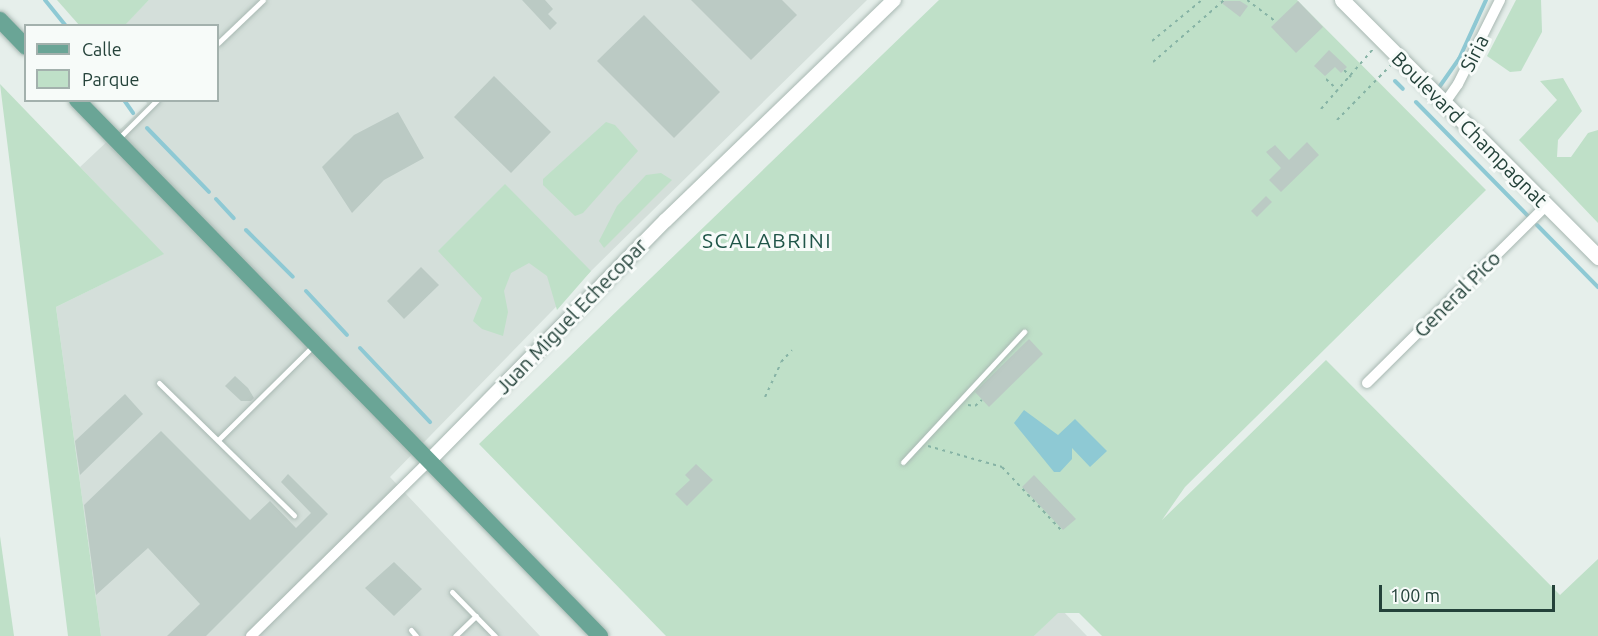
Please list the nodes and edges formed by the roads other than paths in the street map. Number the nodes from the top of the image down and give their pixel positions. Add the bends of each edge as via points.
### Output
1 (263, 0) edge
2 (894, 0) edge
3 (1342, 0) edge
4 (1500, 0) edge
5 (0, 20) edge
6 (219, 42) edge
7 (24, 45) edge
8 (79, 102) edge
9 (155, 102) edge
10 (1444, 104) junction
11 (116, 141) junction
12 (1547, 205) junction
13 (1598, 257) edge
14 (1024, 332) dead end
15 (315, 344) junction
16 (159, 383) dead end
17 (1367, 383) dead end
18 (218, 440) junction
19 (428, 462) junction
20 (903, 462) dead end
21 (294, 514) dead end
22 (452, 592) dead end
23 (476, 616) junction
24 (411, 630) dead end
25 (251, 636) edge
26 (416, 636) edge
27 (455, 636) edge
28 (495, 636) edge
29 (600, 636) edge

1 - 6 lane
2 - 19 street, Juan Miguel Echecopar via 666,220
3 - 10 main road, Boulevard Champagnat
4 - 10 street, Siria
5 - 7 main road
8 - 11 main road
9 - 11 lane
10 - 12 main road, Boulevard Champagnat
11 - 15 main road
12 - 13 main road, Boulevard Champagnat
12 - 17 street, General Pico
14 - 20 lane
15 - 18 lane
15 - 19 main road
16 - 18 lane
18 - 21 lane
19 - 25 street, Juan Miguel Echecopar
19 - 29 main road
22 - 23 lane
23 - 27 lane
23 - 28 lane
24 - 26 lane

